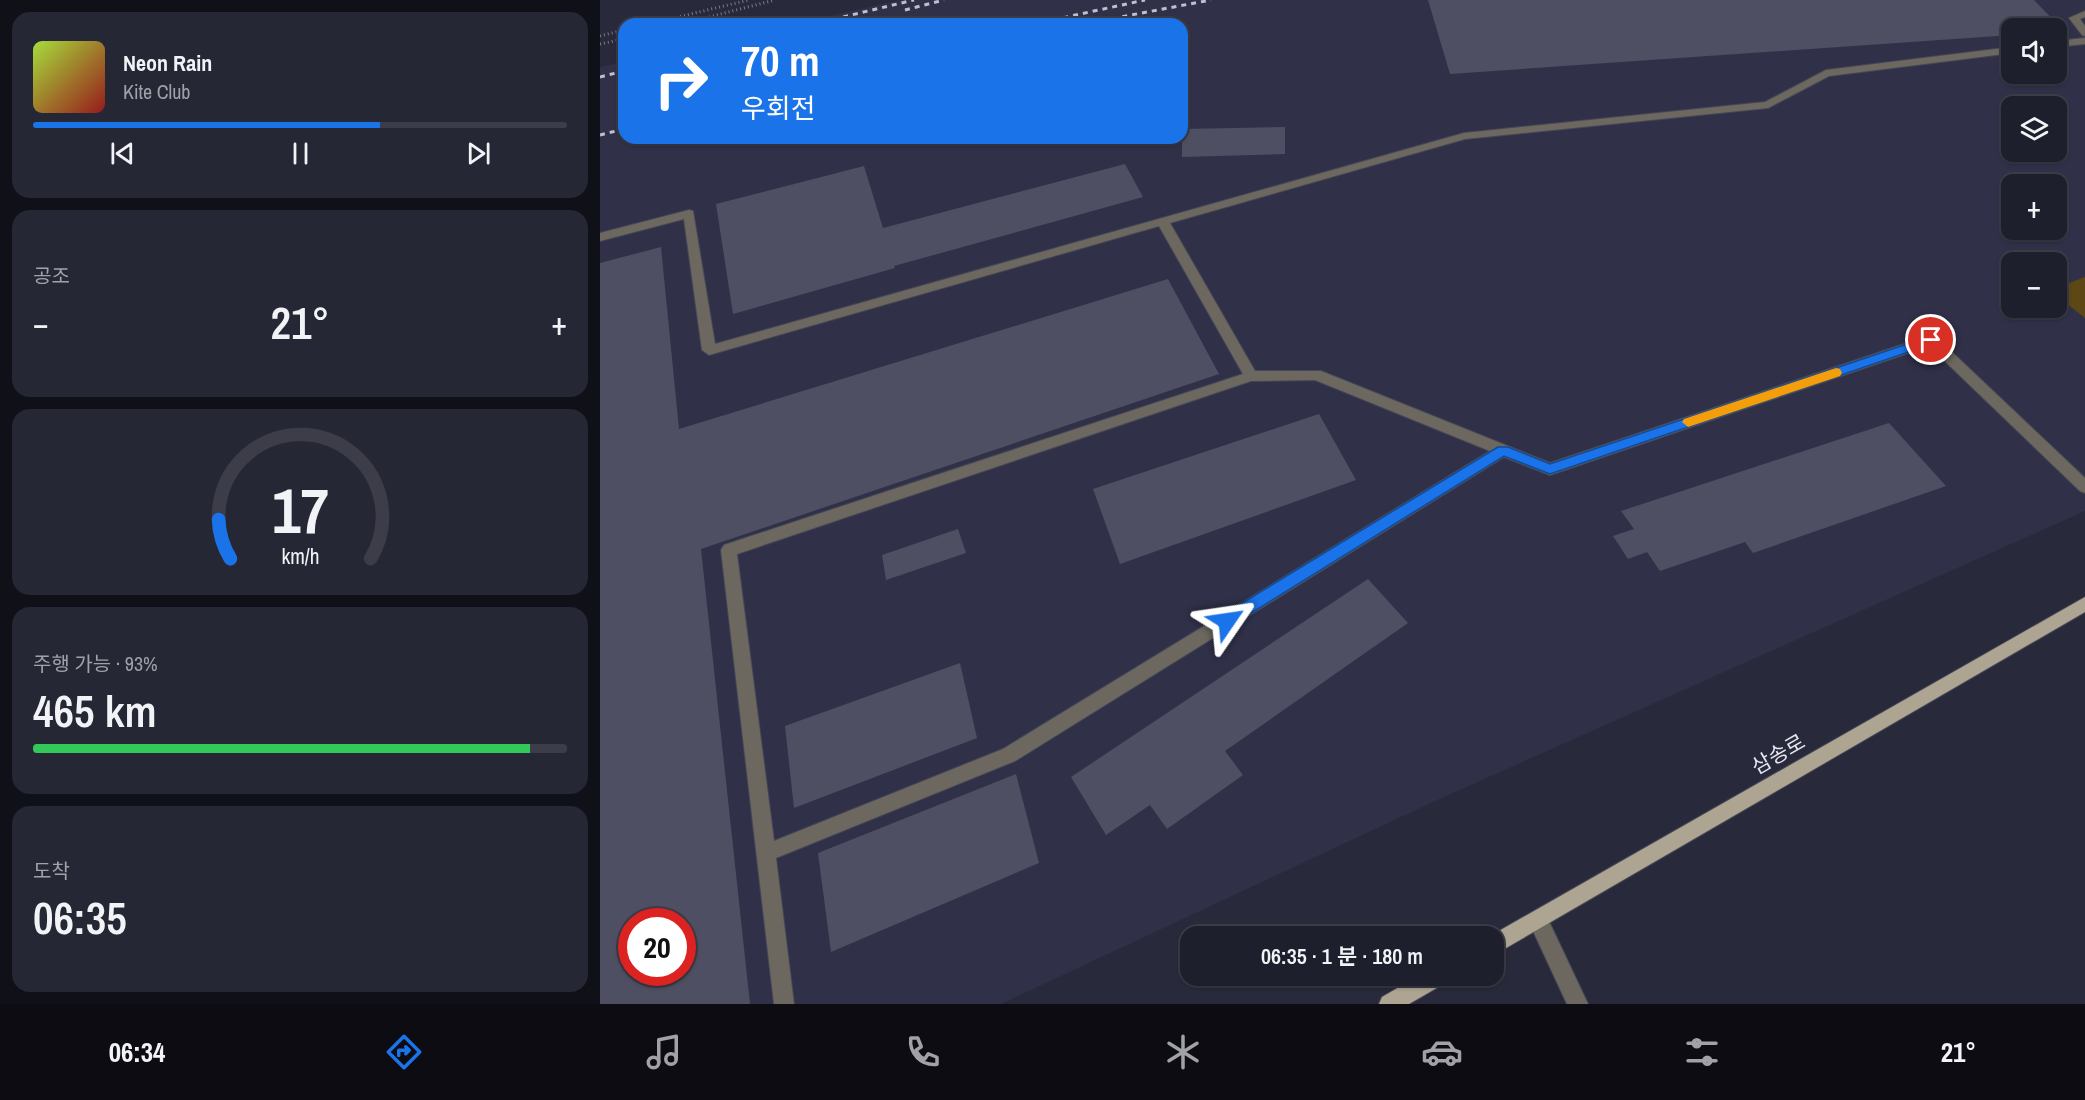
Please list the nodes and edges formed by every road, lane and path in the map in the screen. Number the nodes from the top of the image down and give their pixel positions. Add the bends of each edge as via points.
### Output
1 (749, 0) edge
2 (775, 0) edge
3 (2085, 14) edge
4 (674, 18) edge
5 (705, 18) edge
6 (618, 32) edge
7 (2085, 33) edge
8 (600, 36) edge
9 (618, 40) edge
10 (2085, 41) edge
11 (2067, 43) edge
12 (600, 44) edge
13 (2001, 51) edge
14 (1163, 222) junction
15 (600, 237) edge
16 (1251, 376) junction
17 (1503, 450) junction
18 (2085, 487) edge
19 (2085, 604) edge
20 (766, 853) junction
21 (1538, 920) junction
22 (1504, 939) edge
23 (1421, 986) edge
24 (784, 1004) edge
25 (1389, 1004) edge
26 (1578, 1004) edge

1 - 4 path
2 - 5 path
3 - 7 street via 2074,18
6 - 8 path
9 - 12 path
10 - 11 street
13 - 14 street via 1826,73 1768,105 1464,136
14 - 15 street via 709,350 689,214
14 - 16 street
16 - 17 street via 1316,375
16 - 20 street via 729,550
17 - 18 street via 1550,469 1931,340
17 - 20 street via 1009,754
19 - 21 main road, 삼송로
20 - 24 street
21 - 22 main road, 삼송로
21 - 26 street
23 - 25 main road

